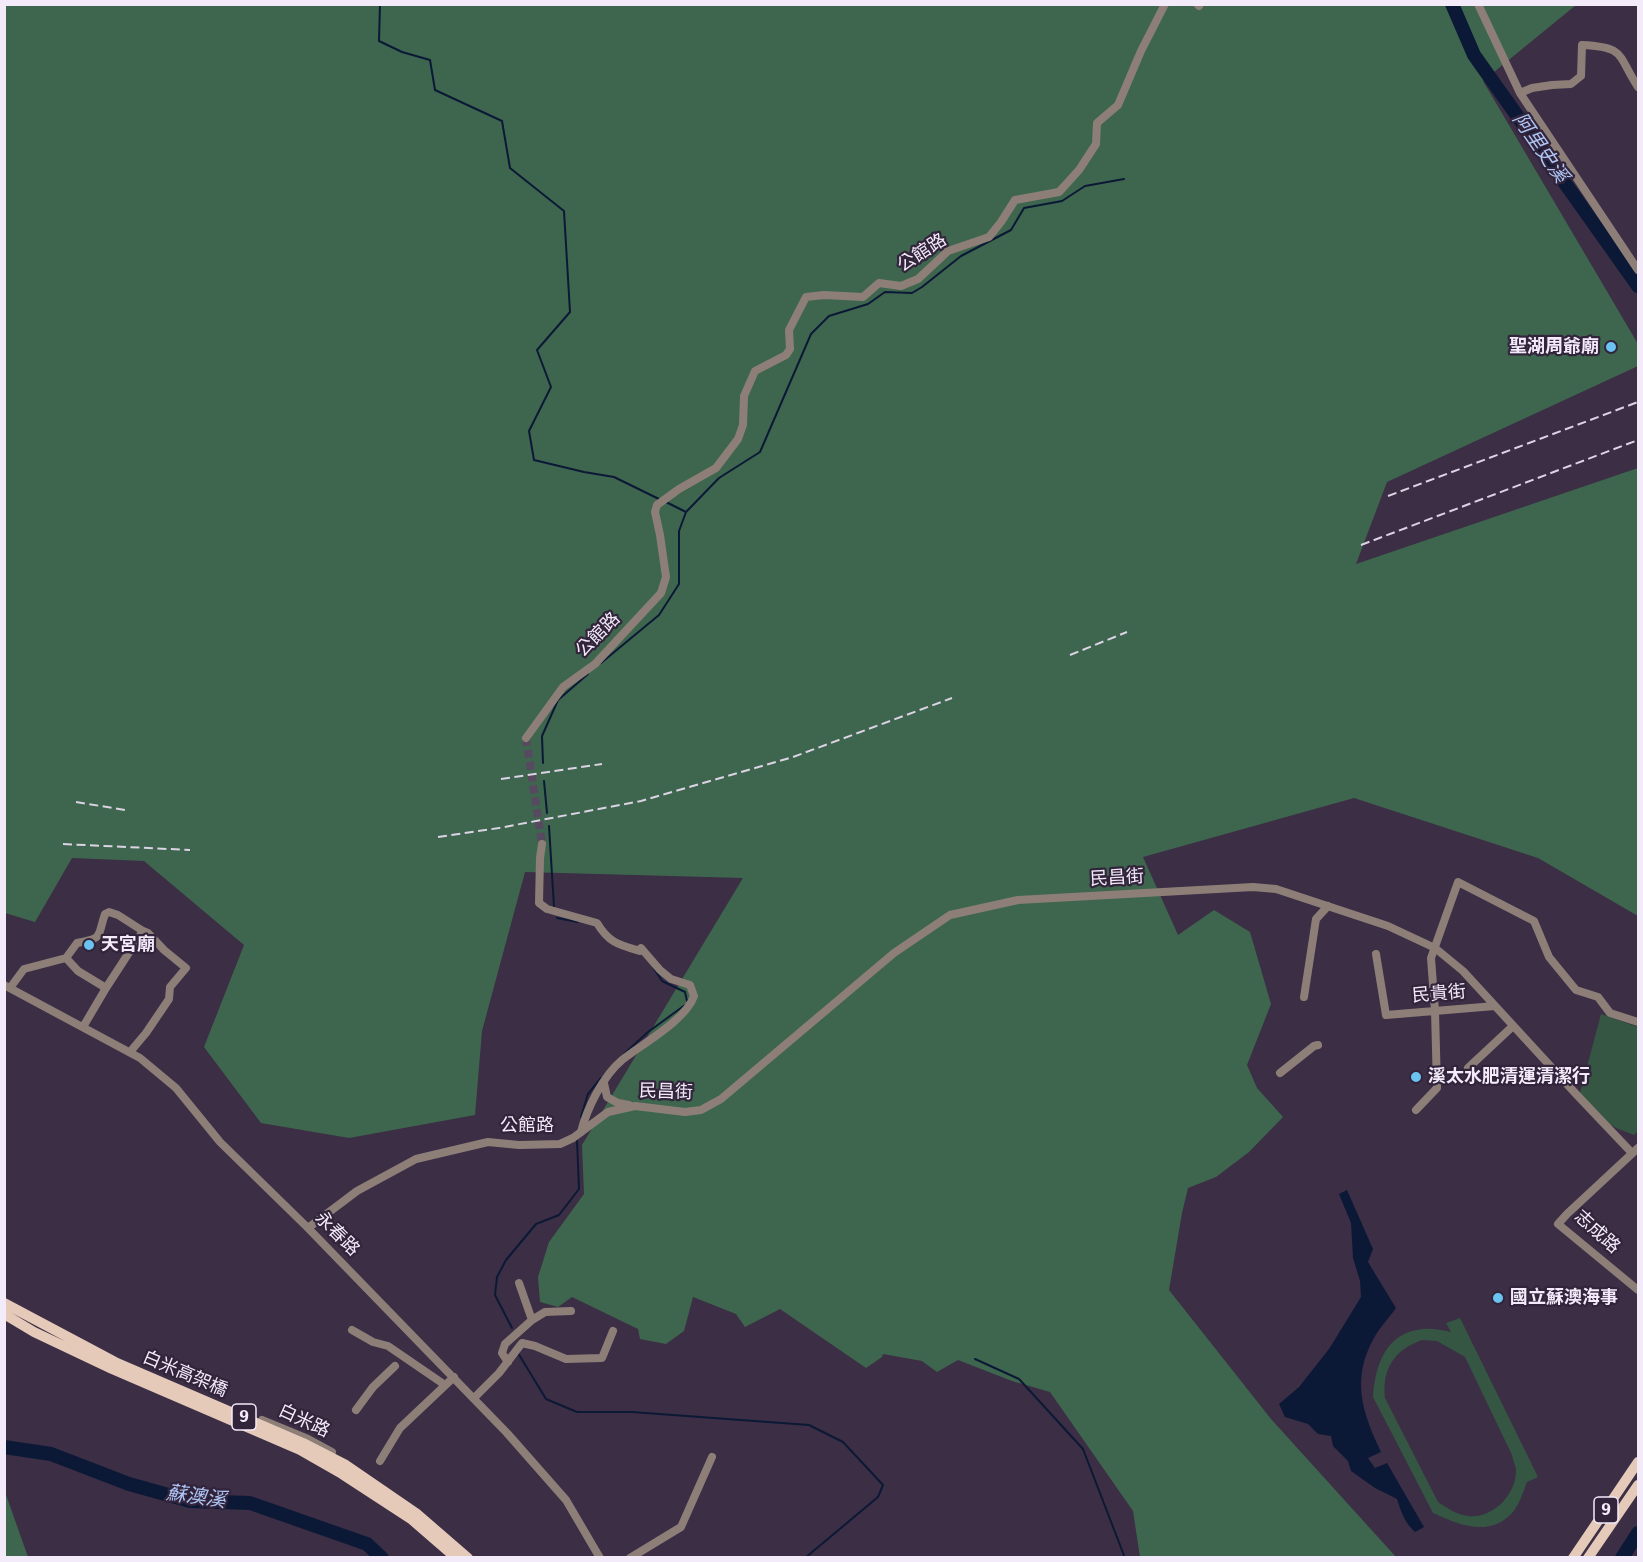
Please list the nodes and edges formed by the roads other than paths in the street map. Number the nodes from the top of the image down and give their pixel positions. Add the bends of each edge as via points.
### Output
1 (1165, 4) edge
2 (1478, 4) edge
3 (1638, 87) edge
4 (1520, 93) junction
5 (1638, 270) edge
6 (525, 738) dead end
7 (542, 844) tunnel mouth
8 (1328, 906) junction
9 (143, 932) junction
10 (1435, 948) junction
11 (1376, 954) dead end
12 (66, 958) junction
13 (7, 987) edge
14 (106, 988) junction
15 (1304, 997) dead end
16 (1495, 1006) junction
17 (1435, 1011) junction
18 (1638, 1022) edge
19 (1513, 1026) junction
20 (83, 1027) junction
21 (1318, 1045) dead end
22 (130, 1052) junction
23 (1468, 1068) dead end
24 (1280, 1074) dead end
25 (604, 1083) junction
26 (635, 1106) junction
27 (1416, 1110) dead end
28 (581, 1132) junction
29 (1635, 1151) edge
30 (308, 1228) junction
31 (519, 1282) dead end
32 (1638, 1290) edge
33 (4, 1298) edge
34 (4, 1303) edge
35 (571, 1311) dead end
36 (4, 1314) edge
37 (532, 1320) junction
38 (352, 1329) dead end
39 (613, 1330) dead end
40 (508, 1362) junction
41 (395, 1366) dead end
42 (454, 1377) junction
43 (445, 1385) junction
44 (474, 1398) junction
45 (356, 1410) dead end
46 (712, 1457) dead end
47 (380, 1461) dead end
48 (1638, 1462) edge
49 (1638, 1485) edge
50 (1604, 1513) junction
51 (1614, 1520) junction
52 (456, 1557) edge
53 (468, 1557) edge
54 (474, 1557) edge
55 (600, 1557) edge
56 (630, 1557) edge
57 (1573, 1557) edge
58 (1588, 1557) edge

1 - 6 street, 公館路 via 1118,105 1097,123 1096,144 1059,192 1015,200 989,237 948,251 918,279 900,286 879,283 863,297 806,297 789,330 790,349 786,355 755,371 744,396 738,440 716,468 657,505 666,577 661,593 595,664 563,687
2 - 4 street
3 - 4 street via 1616,51 1582,45 1581,76 1571,84
4 - 5 street
7 - 25 street via 539,903 547,909 597,923 613,942 640,951 641,948 671,979 690,986 694,996 665,1029 620,1062
8 - 10 street, 民昌街 via 1388,926
8 - 15 street via 1316,919
8 - 26 street, 民昌街 via 1276,889 1253,887 1018,900 950,915 894,953 721,1099 701,1110 685,1112
9 - 12 street via 109,912 99,935 77,943
9 - 14 street
9 - 22 street via 186,968 170,987 169,999
10 - 16 street, 民昌街
10 - 17 street via 1431,958
10 - 18 street via 1458,882 1534,921 1550,957 1576,990 1598,997 1610,1013
11 - 17 street, 民貴街 via 1386,1015
12 - 13 street via 24,969
12 - 14 street via 78,971
13 - 20 street, 永春路
14 - 20 street
16 - 17 street, 民貴街
16 - 19 street, 民昌街
17 - 27 street via 1437,1088
19 - 23 street
19 - 29 street, 民昌街 via 1576,1095
20 - 22 street, 永春路
21 - 24 street
22 - 30 street, 永春路 via 176,1088 220,1142
25 - 26 street via 607,1097
25 - 28 street
26 - 28 street, 民昌街 via 609,1112
28 - 30 street, 公館路 via 560,1144 488,1142 416,1159 357,1191
29 - 32 street, 志成路 via 1558,1224
30 - 42 street, 永春路
31 - 37 street
33 - 54 street, 白米路 via 117,1358 308,1439 348,1461 418,1510
34 - 53 main road, 白米高架橋 / 9 via 115,1362 346,1465 416,1513
35 - 37 street via 545,1312
36 - 52 main road, 白米高架橋 / 9 via 112,1369 300,1450 411,1519
37 - 40 street via 505,1344 502,1353
38 - 43 street via 388,1346
39 - 40 street via 602,1358 566,1359 522,1343
40 - 44 street
41 - 45 street
42 - 43 street
42 - 44 street, 永春路
43 - 47 street via 400,1428
44 - 55 street, 永春路 via 567,1500
46 - 56 street via 681,1527
48 - 50 main road, 9
49 - 51 main road, 9
50 - 51 main road
50 - 57 main road, 9
51 - 58 main road, 9

